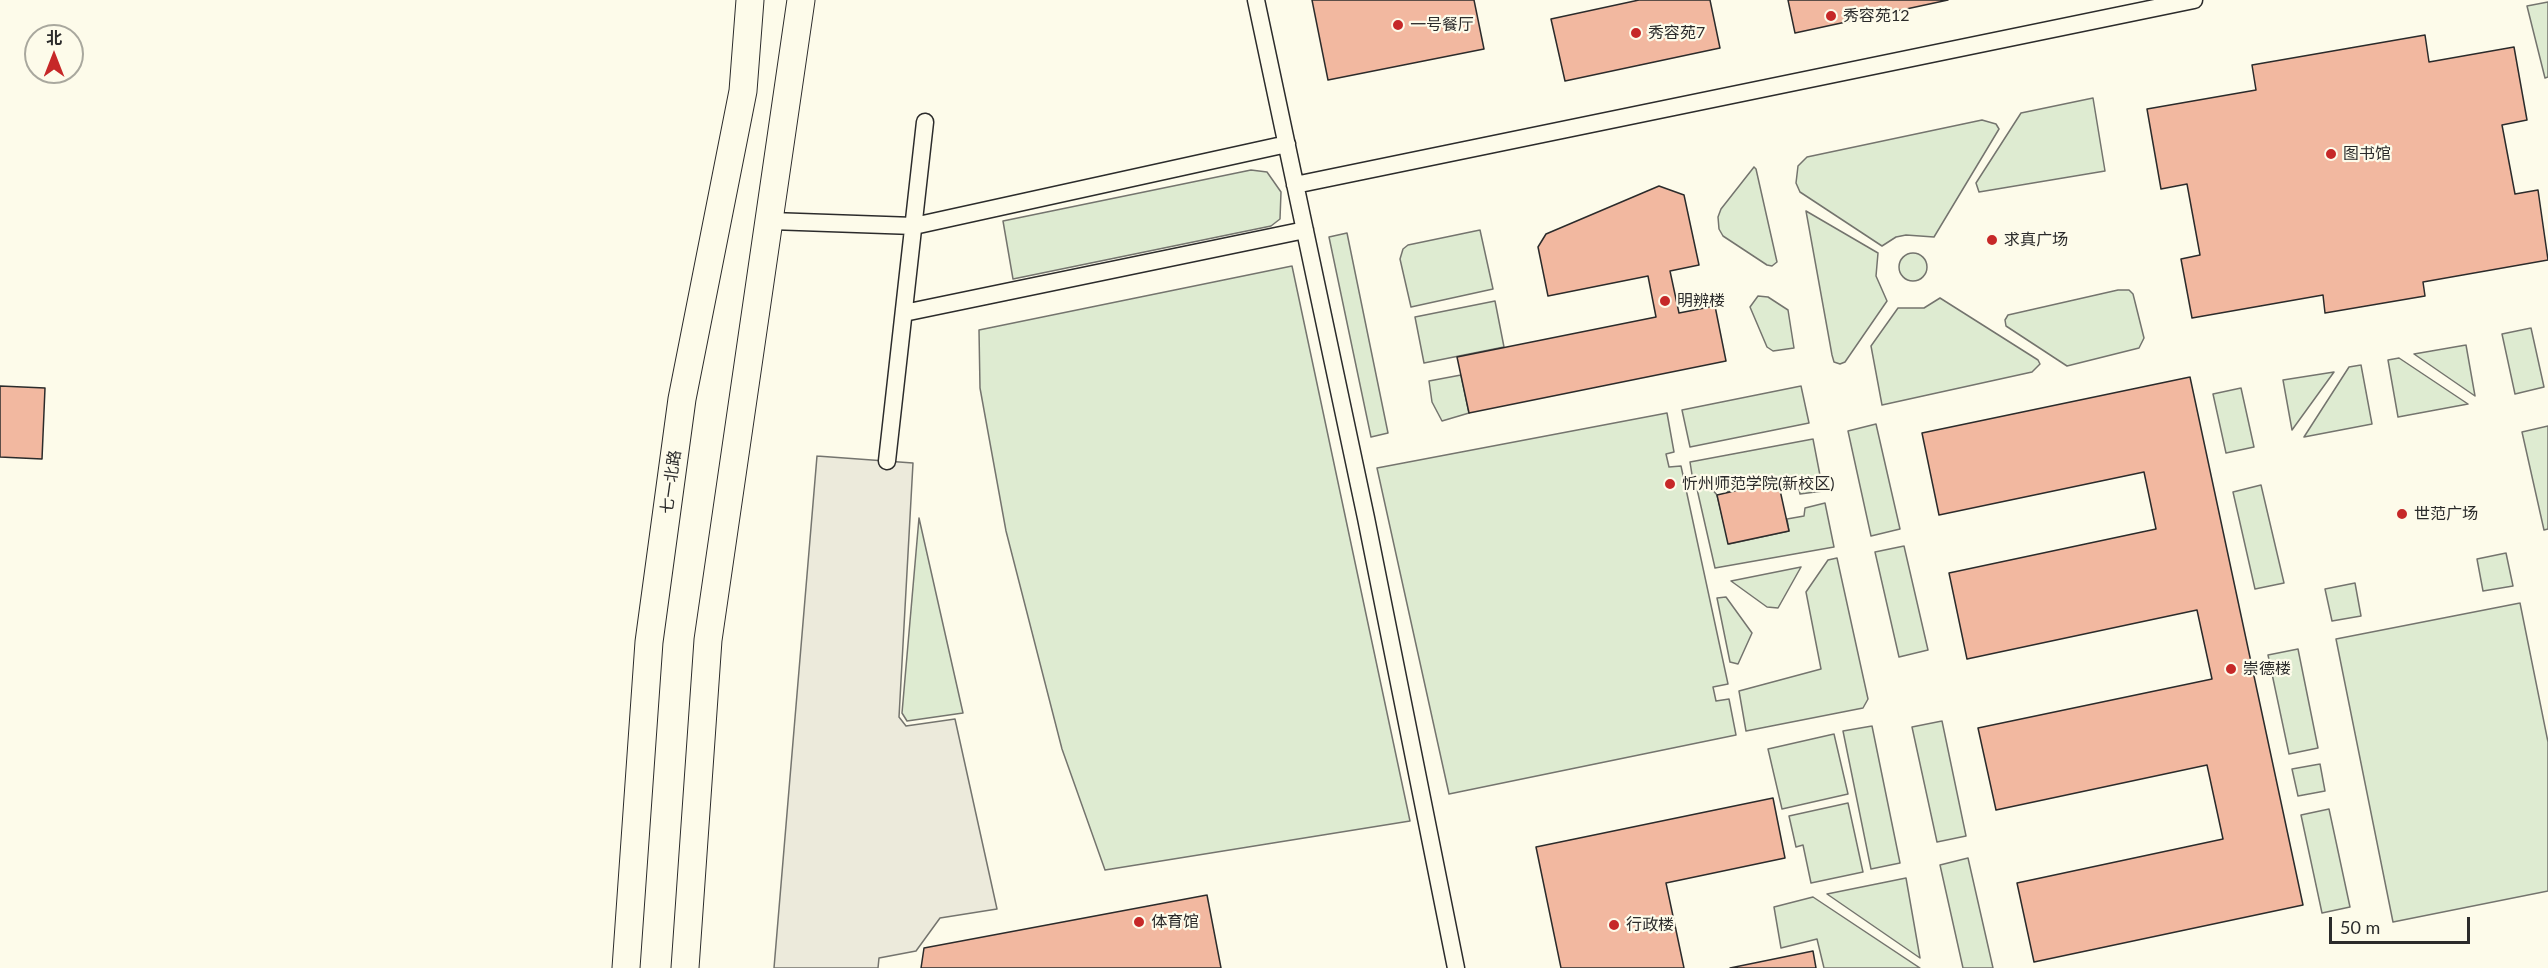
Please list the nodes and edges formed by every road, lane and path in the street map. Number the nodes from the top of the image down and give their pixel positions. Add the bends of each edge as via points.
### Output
1 (750, 0) edge
2 (801, 0) edge
3 (1256, 0) edge
4 (2194, 0) edge
5 (925, 122) dead end
6 (1287, 144) junction
7 (1295, 185) junction
8 (771, 220) junction
9 (914, 225) junction
10 (1305, 230) junction
11 (904, 313) junction
12 (887, 461) dead end
13 (626, 968) edge
14 (686, 968) edge
15 (1456, 968) edge

1 - 13 main road, 七一北路 via 743,92 682,399 650,642
2 - 8 main road
3 - 6 street
4 - 7 street
5 - 9 street
6 - 7 street
6 - 9 street
7 - 10 street
8 - 9 street
8 - 14 main road via 708,640
9 - 11 street
10 - 11 street
10 - 15 street
11 - 12 street

